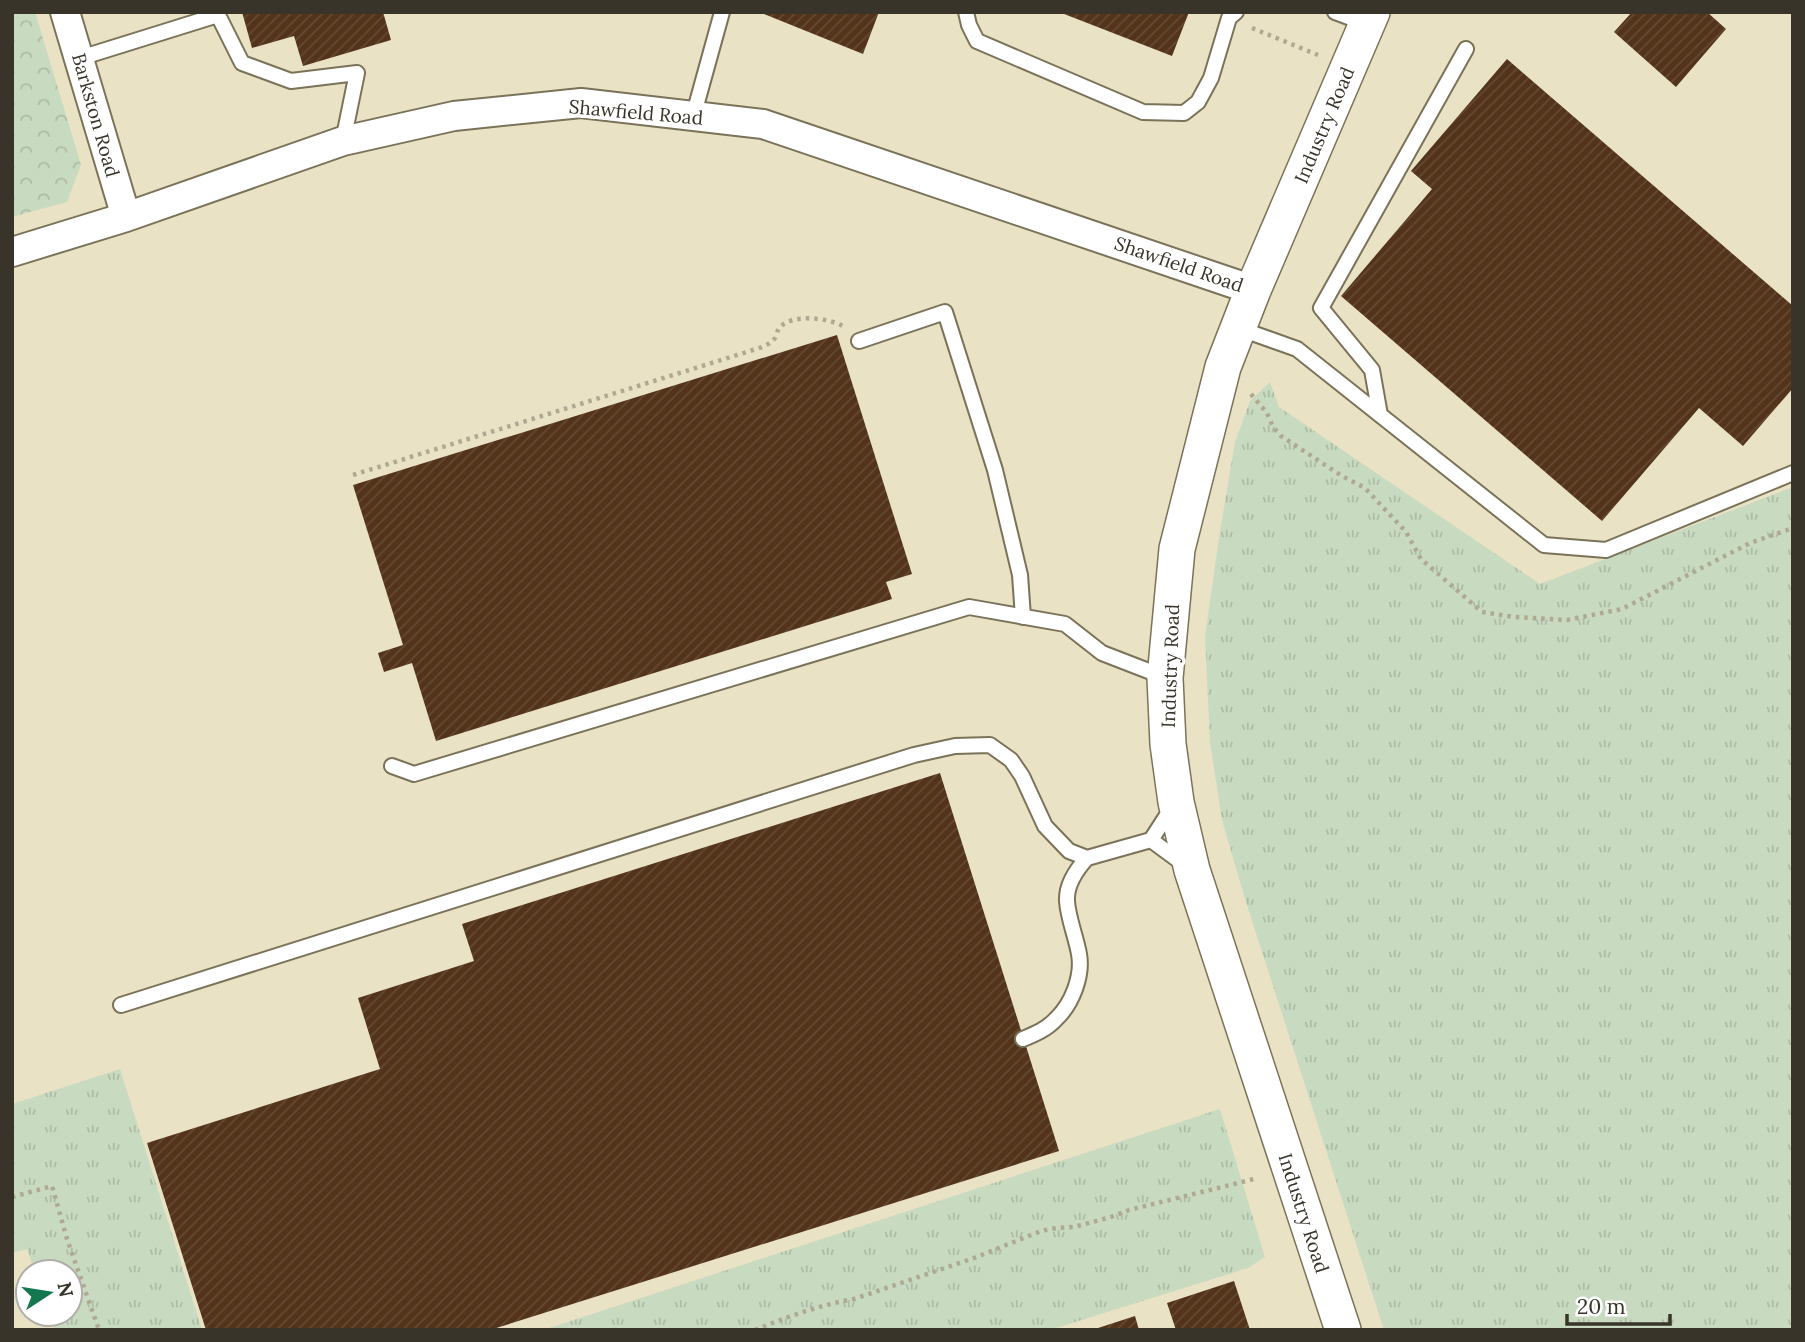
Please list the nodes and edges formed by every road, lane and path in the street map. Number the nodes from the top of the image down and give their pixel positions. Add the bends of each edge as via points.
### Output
1 (65, 12) edge
2 (722, 12) edge
3 (966, 12) edge
4 (1232, 15) edge
5 (1358, 16) edge
6 (1466, 49) dead end
7 (80, 58) junction
8 (1348, 68) junction
9 (693, 117) junction
10 (343, 141) junction
11 (126, 217) junction
12 (12, 252) edge
13 (1253, 289) junction
14 (1238, 328) junction
15 (859, 341) joint
16 (1249, 392) dead end
17 (1245, 401) dead end
18 (1380, 415) junction
19 (1793, 473) edge
20 (353, 475) dead end
21 (1023, 617) junction
22 (1166, 678) junction
23 (392, 766) dead end
24 (1176, 802) junction
25 (1151, 841) junction
26 (1087, 858) junction
27 (1192, 870) junction
28 (121, 1005) dead end
29 (1023, 1039) dead end
30 (1265, 1176) dead end
31 (12, 1197) edge
32 (99, 1330) edge
33 (755, 1330) edge
34 (1343, 1330) edge

1 - 7 street, Barkston Road
2 - 9 lane
3 - 4 lane via 977,41 1143,112 1184,113 1198,102 1211,78
4 - 8 path
5 - 8 street, Industry Road
6 - 18 lane via 1321,308 1372,370
7 - 10 lane via 218,15 242,63 291,80 358,73
7 - 11 street, Barkston Road
8 - 13 street, Industry Road
9 - 10 street, Shawfield Road via 581,103 454,116
9 - 13 street, Shawfield Road via 763,124
10 - 11 street, Shawfield Road
11 - 12 street, Shawfield Road
13 - 14 street, Industry Road
14 - 18 lane via 1297,349
14 - 22 street, Industry Road via 1223,367 1177,548
15 - 20 path via 835,322 818,318 789,322 768,345
15 - 21 lane via 945,312 995,470 1020,575
16 - 17 path
18 - 19 lane via 1544,545 1606,550
21 - 22 lane via 1065,624 1102,653
21 - 23 lane via 969,607 414,774
22 - 24 street, Industry Road
24 - 25 lane
24 - 27 street, Industry Road
25 - 26 lane
25 - 27 lane
26 - 28 lane via 1069,851 1045,826 1011,760 990,745 955,746 914,755
26 - 29 lane via 1074,872 1067,899 1080,958 1077,984 1057,1019
27 - 34 street, Industry Road
30 - 33 path via 1074,1227 1041,1231 974,1258
31 - 32 path via 52,1186

